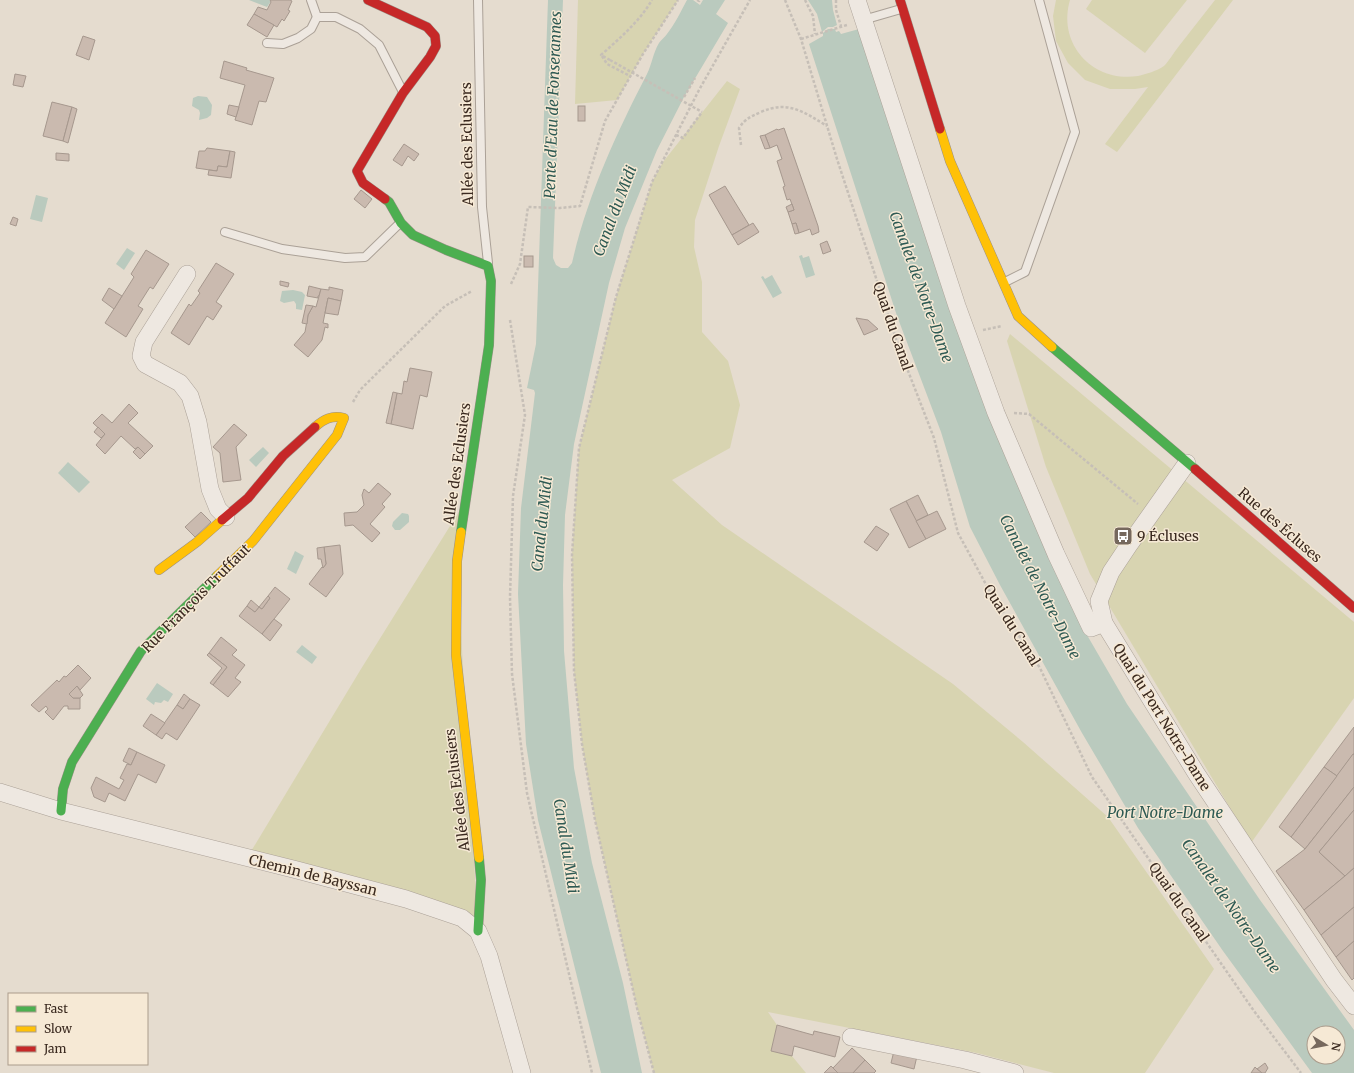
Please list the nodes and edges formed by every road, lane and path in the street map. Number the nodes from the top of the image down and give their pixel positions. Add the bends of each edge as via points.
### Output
1 (311, 0) edge
2 (368, 0) edge
3 (478, 0) edge
4 (652, 0) edge
5 (678, 0) edge
6 (750, 0) edge
7 (785, 0) edge
8 (805, 0) edge
9 (836, 0) edge
10 (857, 0) edge
11 (1040, 0) edge
12 (901, 4) edge
13 (317, 16) junction
14 (863, 20) junction
15 (815, 34) junction
16 (801, 39) junction
17 (267, 43) dead end
18 (601, 54) junction
19 (630, 76) junction
20 (695, 78) dead end
21 (403, 93) junction
22 (684, 97) dead end
23 (827, 126) junction
24 (676, 135) junction
25 (741, 145) dead end
26 (401, 223) junction
27 (225, 232) dead end
28 (488, 266) junction
29 (187, 274) dead end
30 (491, 281) junction
31 (1002, 283) junction
32 (509, 289) dead end
33 (510, 316) dead end
34 (1005, 325) dead end
35 (967, 333) junction
36 (996, 413) junction
37 (344, 418) junction
38 (1187, 463) junction
39 (1143, 508) dead end
40 (226, 516) junction
41 (159, 570) dead end
42 (1354, 608) edge
43 (1104, 623) junction
44 (0, 792) edge
45 (61, 810) junction
46 (478, 931) junction
47 (1354, 1006) edge
48 (852, 1037) dead end
49 (522, 1073) edge
50 (592, 1073) edge
51 (654, 1073) edge
52 (1015, 1073) edge
53 (1300, 1073) edge

1 - 13 lane
2 - 21 street via 427,28 435,36 436,46 430,57
3 - 28 lane, Allée des Eclusiers via 482,207
4 - 18 path via 621,38
5 - 19 path
6 - 24 path
7 - 16 path, Quai du Canal
8 - 15 path via 813,16
9 - 15 path via 841,26
10 - 14 street
11 - 31 lane via 1075,132 1025,272
12 - 14 lane
12 - 31 street, Rue des Écluses via 950,161
13 - 17 lane via 310,29 298,38 283,44
13 - 21 lane via 336,17 360,28 379,45
14 - 35 street
15 - 16 path
16 - 23 path, Quai du Canal
18 - 19 path via 607,64
18 - 24 path, bridge via 702,112 683,138
19 - 32 path via 605,121 580,206 528,208 520,264
20 - 22 path
21 - 26 street via 357,172 363,183 389,202
23 - 25 path via 802,111 777,107 746,119 739,128
23 - 53 path, Quai du Canal via 898,344 934,438 958,533 989,590 1040,668 1092,777
24 - 51 path via 652,182 616,297 579,448 572,555 574,670 582,744 595,820
26 - 27 lane via 365,257 345,258 282,249
26 - 28 street via 413,234
28 - 30 street, Allée des Eclusiers
29 - 40 street via 144,342 141,356 145,364 180,384 190,396 198,422 210,489 218,509
30 - 37 path via 445,306 360,390
30 - 46 street, Allée des Eclusiers via 489,345 457,561 456,655 481,880
31 - 38 street, Rue des Écluses via 1018,316 1026,325
33 - 50 path via 525,415 514,496 510,596 512,674 527,793
34 - 35 path
35 - 36 street
36 - 39 path via 1029,414
36 - 43 street via 1056,554 1091,628
37 - 40 street via 336,416 324,419 283,456 248,498
37 - 45 street, Rue François Truffaut via 336,435 253,542 141,651 72,762 63,789
38 - 42 street, Rue des Écluses
38 - 43 street, Quai du Port Notre-Dame via 1111,572 1099,601
40 - 41 street via 197,542
43 - 47 street, Quai du Port Notre-Dame via 1196,773
44 - 45 street, Chemin de Bayssan
45 - 46 street, Chemin de Bayssan via 406,899 462,918
46 - 49 street, Chemin de Bayssan via 489,956
48 - 52 street

